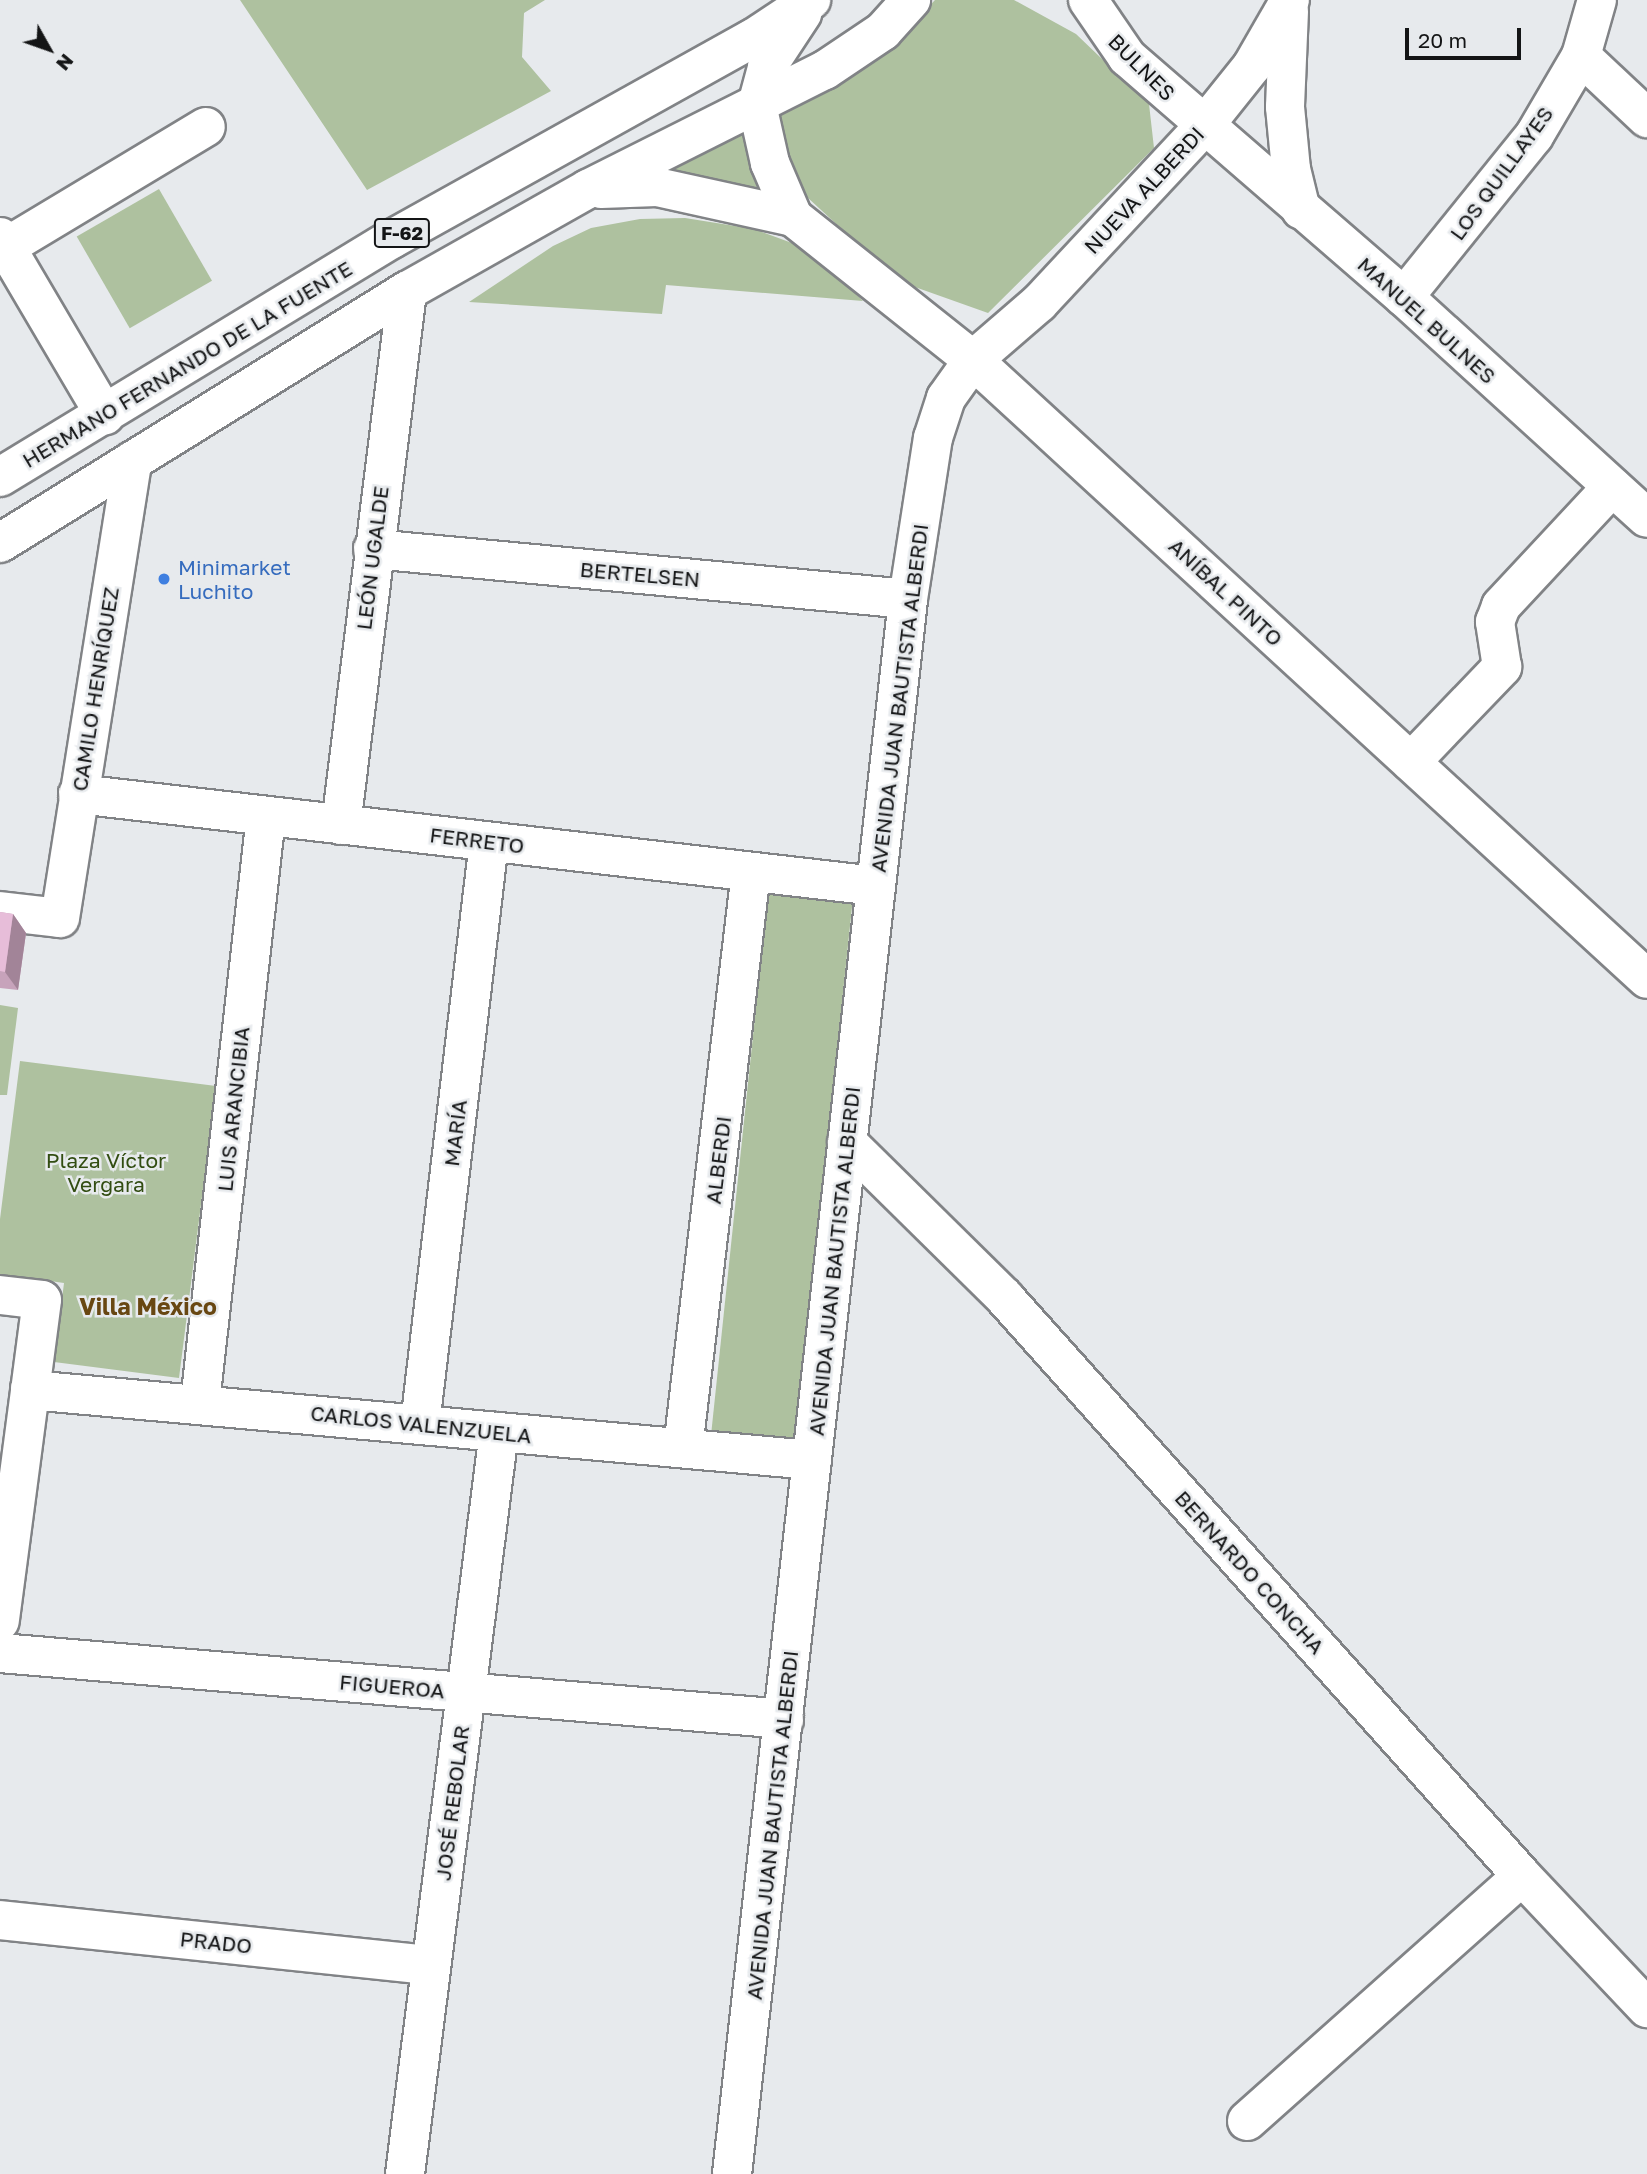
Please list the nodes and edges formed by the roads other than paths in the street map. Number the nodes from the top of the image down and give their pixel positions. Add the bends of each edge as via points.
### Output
1 (811, 0) edge
2 (911, 0) edge
3 (1088, 0) edge
4 (1290, 0) edge
5 (1597, 0) edge
6 (1581, 55) junction
7 (757, 105) junction
8 (1647, 118) edge
9 (1204, 126) junction
10 (206, 127) dead end
11 (588, 189) junction
12 (1301, 210) junction
13 (793, 217) junction
14 (3, 242) edge
15 (407, 291) junction
16 (1404, 297) junction
17 (973, 360) junction
18 (104, 415) junction
19 (132, 461) junction
20 (0, 477) edge
21 (1612, 486) junction
22 (1647, 518) edge
23 (0, 543) edge
24 (373, 549) junction
25 (908, 599) junction
26 (1411, 762) junction
27 (78, 794) junction
28 (266, 816) junction
29 (341, 825) junction
30 (489, 842) junction
31 (751, 872) junction
32 (876, 886) junction
33 (0, 911) edge
34 (1647, 979) edge
35 (847, 1142) junction
36 (0, 1295) edge
37 (30, 1390) junction
38 (200, 1402) junction
39 (420, 1424) junction
40 (499, 1432) junction
41 (683, 1448) junction
42 (812, 1460) junction
43 (0, 1621) edge
44 (0, 1653) edge
45 (466, 1692) junction
46 (784, 1719) junction
47 (1522, 1876) junction
48 (0, 1920) edge
49 (431, 1965) junction
50 (1647, 2008) edge
51 (1247, 2121) dead end
52 (405, 2174) edge
53 (732, 2174) edge

1 - 7 street, ANÍBAL PINTO via 767,67
1 - 18 street, HERMANO FERNANDO DE LA FUENTE / F-62 via 752,38 392,239
2 - 7 street, F-62 via 883,31 825,70
3 - 9 street, BULNES via 1127,57
4 - 9 street, NUEVA ALBERDI via 1252,66
4 - 12 street via 1285,107 1291,169
5 - 6 street, LOS QUILLAYES
6 - 8 street
6 - 16 street, LOS QUILLAYES via 1534,136
7 - 11 street, F-62
7 - 13 street, ANÍBAL PINTO via 770,163
9 - 12 street, MANUEL BULNES
9 - 17 street, NUEVA ALBERDI via 1039,303
10 - 14 street
11 - 13 street, ANÍBAL PINTO via 657,187
11 - 15 street, F-62
12 - 16 street, MANUEL BULNES
13 - 17 street, ANÍBAL PINTO
14 - 18 street
15 - 19 street, F-62
15 - 24 street, LEÓN UGALDE
16 - 21 street, MANUEL BULNES
17 - 25 street, AVENIDA JUAN BAUTISTA ALBERDI via 946,398 933,438
17 - 26 street, ANÍBAL PINTO
18 - 20 street, HERMANO FERNANDO DE LA FUENTE / F-62
19 - 23 street, F-62
19 - 27 street, CAMILO HENRÍQUEZ
21 - 22 street, MANUEL BULNES
21 - 26 street via 1501,606 1495,622 1502,667
24 - 25 street, BERTELSEN
24 - 29 street, LEÓN UGALDE
25 - 32 street, AVENIDA JUAN BAUTISTA ALBERDI
26 - 34 street, ANÍBAL PINTO
27 - 28 street, FERRETO
27 - 33 street, CAMILO HENRÍQUEZ via 60,918
28 - 29 street, FERRETO
28 - 38 street, LUIS ARANCIBIA
29 - 30 street, FERRETO
30 - 31 street, FERRETO
30 - 39 street, MARÍA
31 - 32 street, FERRETO
31 - 41 street, ALBERDI
32 - 35 street, AVENIDA JUAN BAUTISTA ALBERDI
35 - 42 street, AVENIDA JUAN BAUTISTA ALBERDI
35 - 47 street, BERNARDO CONCHA via 1004,1297
36 - 37 street via 41,1300
37 - 38 street, CARLOS VALENZUELA
37 - 43 street
38 - 39 street, CARLOS VALENZUELA
39 - 40 street, CARLOS VALENZUELA
40 - 41 street, CARLOS VALENZUELA
40 - 45 street, JOSÉ REBOLAR
41 - 42 street, CARLOS VALENZUELA
42 - 46 street, AVENIDA JUAN BAUTISTA ALBERDI
44 - 45 street, FIGUEROA
45 - 46 street, FIGUEROA
45 - 49 street, JOSÉ REBOLAR
46 - 53 street, AVENIDA JUAN BAUTISTA ALBERDI
47 - 50 street, BERNARDO CONCHA
47 - 51 street
48 - 49 street, PRADO
49 - 52 street, JOSÉ REBOLAR

